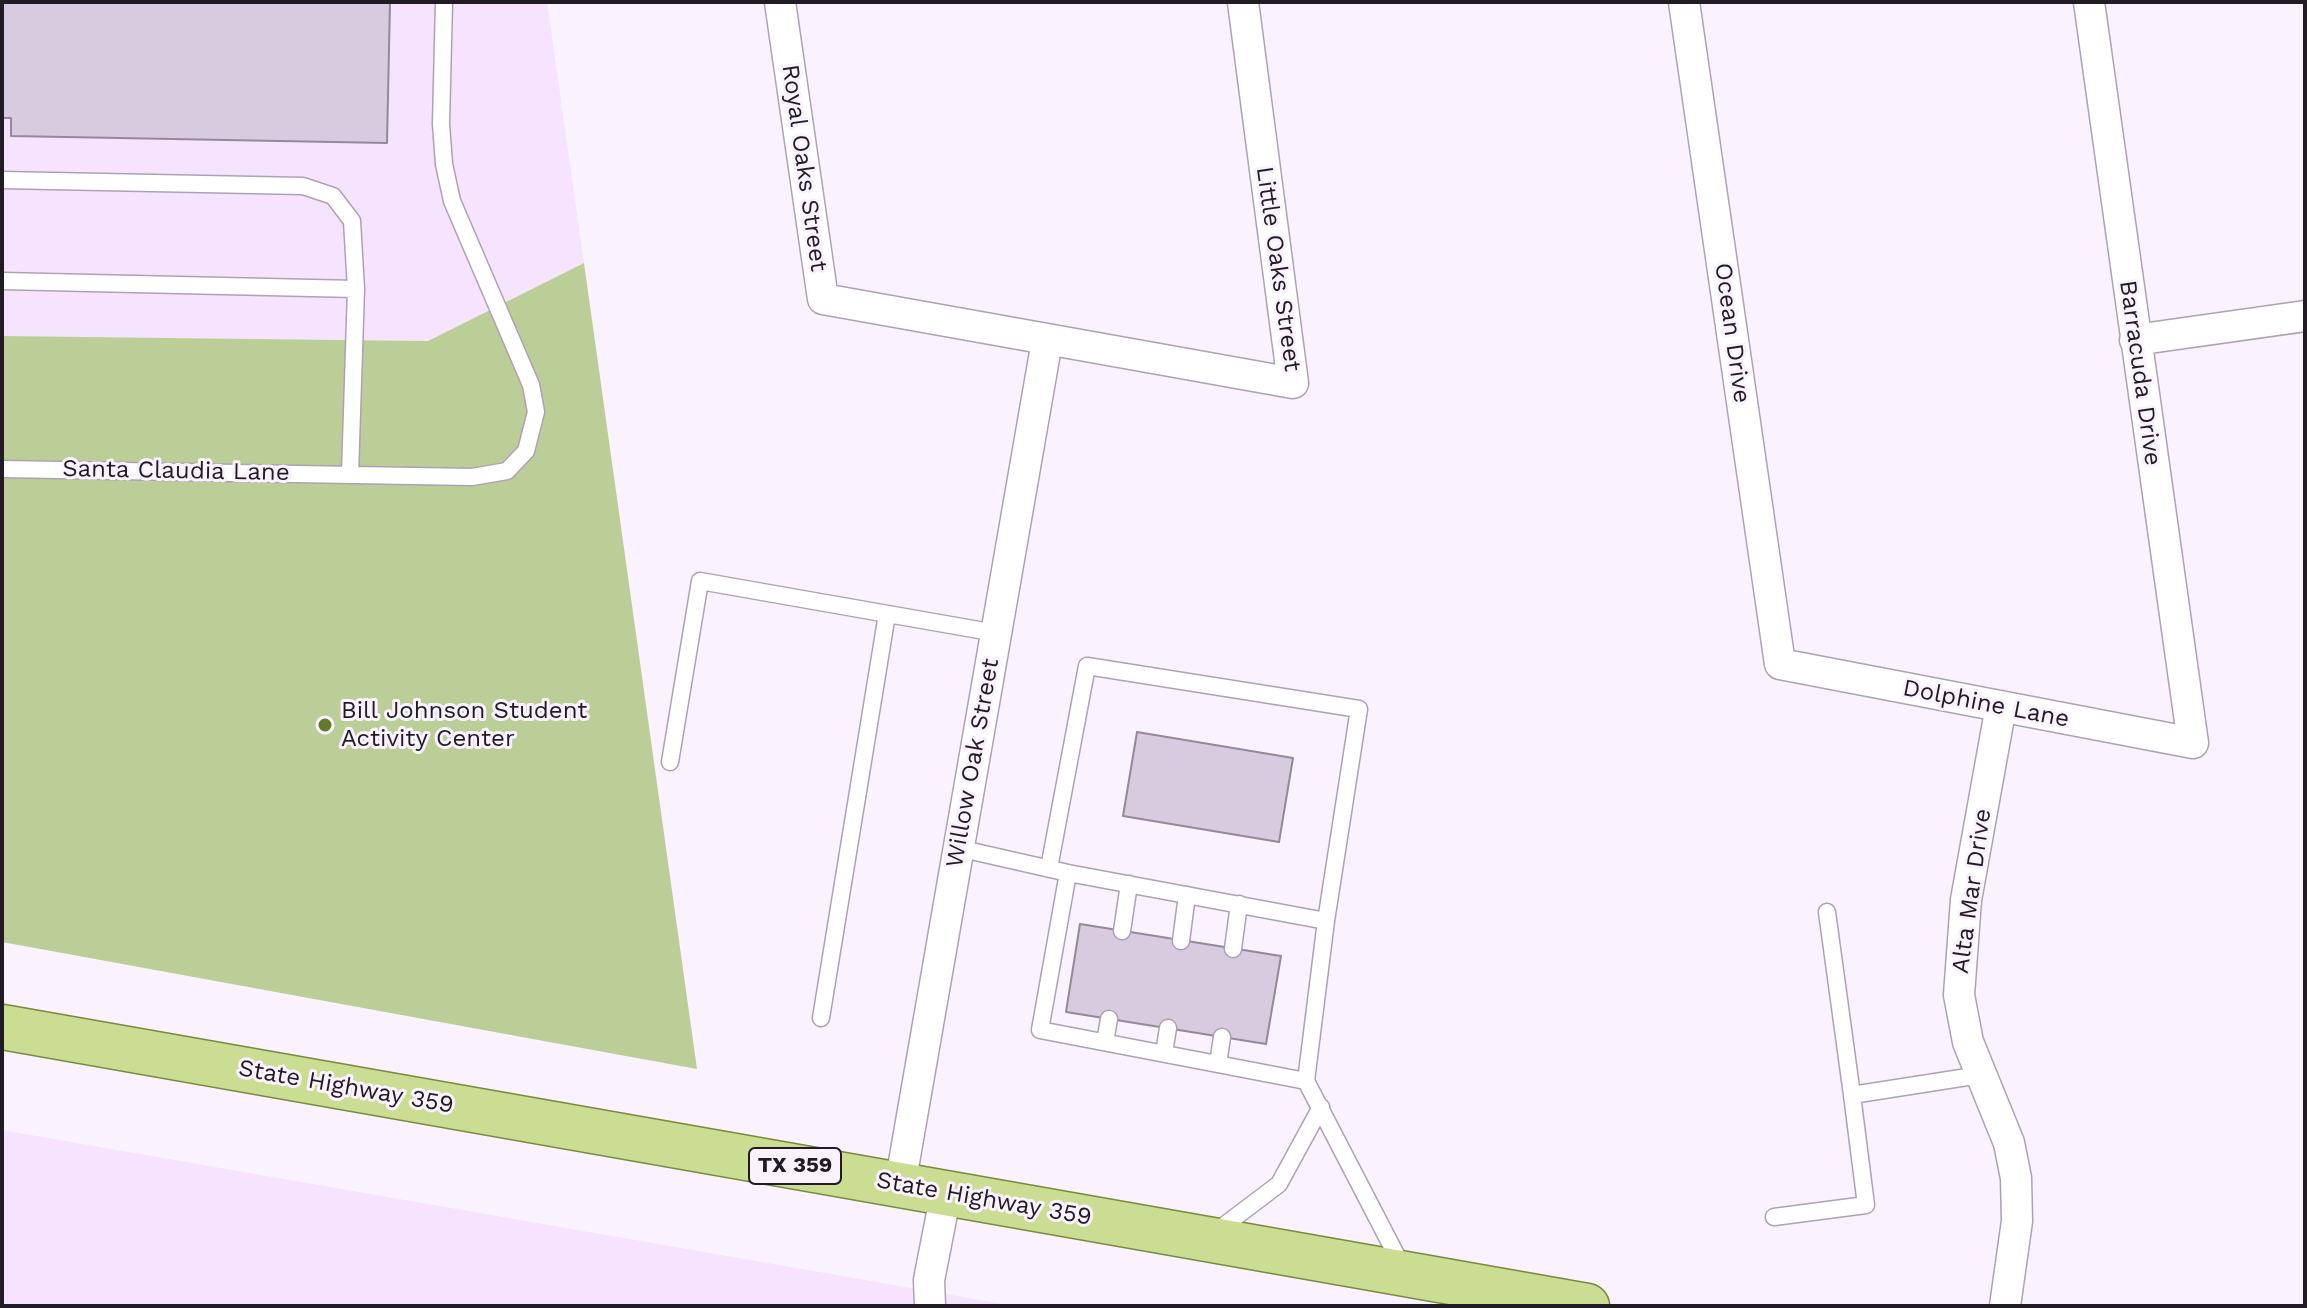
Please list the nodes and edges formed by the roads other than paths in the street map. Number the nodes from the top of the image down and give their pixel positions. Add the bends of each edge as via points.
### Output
1 (444, 2) edge
2 (780, 2) edge
3 (1243, 2) edge
4 (1684, 2) edge
5 (2089, 2) edge
6 (2, 180) edge
7 (2, 281) edge
8 (356, 289) junction
9 (2305, 316) edge
10 (2135, 340) junction
11 (1047, 341) junction
12 (2, 469) edge
13 (350, 474) junction
14 (887, 614) junction
15 (996, 633) junction
16 (1780, 664) joint
17 (2001, 706) junction
18 (2193, 743) joint
19 (670, 762) dead end
20 (958, 848) junction
21 (1049, 868) junction
22 (1068, 873) junction
23 (1129, 884) junction
24 (1187, 895) junction
25 (1239, 904) junction
26 (1827, 912) dead end
27 (1326, 921) junction
28 (1122, 931) dead end
29 (1181, 941) dead end
30 (1233, 949) dead end
31 (821, 1018) dead end
32 (1109, 1019) dead end
33 (2, 1027) edge
34 (1168, 1028) dead end
35 (1222, 1037) dead end
36 (1105, 1042) junction
37 (1164, 1053) junction
38 (1218, 1064) junction
39 (1980, 1075) junction
40 (1306, 1081) junction
41 (1852, 1095) junction
42 (1321, 1107) junction
43 (900, 1185) junction
44 (946, 1193) junction
45 (1774, 1217) dead end
46 (1207, 1239) junction
47 (1406, 1274) junction
48 (930, 1306) edge
49 (1587, 1306) edge
50 (2005, 1306) edge

1 - 13 lane, Santa Claudia Lane via 441,124 452,201 531,385 534,430 526,451 507,471 472,477
2 - 11 street, Royal Oaks Street via 823,299
3 - 11 street, Little Oaks Street via 1293,383
4 - 16 street, Ocean Drive
5 - 10 street, Barracuda Drive
6 - 8 lane via 303,186 333,196 352,221
7 - 8 lane
8 - 13 lane
9 - 10 street
10 - 18 street, Barracuda Drive
11 - 15 street, Willow Oak Street
12 - 13 lane, Santa Claudia Lane
14 - 15 lane
14 - 19 lane via 700,581
14 - 31 lane
15 - 20 street, Willow Oak Street
16 - 17 street, Dolphine Lane
17 - 18 street, Dolphine Lane
17 - 39 street, Alta Mar Drive via 1960,953 1959,995
20 - 21 lane
20 - 43 street, Willow Oak Street
21 - 22 lane
21 - 27 lane via 1087,666 1359,709
22 - 23 lane
22 - 36 lane via 1040,1030
23 - 24 lane
23 - 28 lane
24 - 25 lane
24 - 29 lane
25 - 27 lane
25 - 30 lane
26 - 41 lane
27 - 40 lane
32 - 36 lane
33 - 43 main road, State Highway 359 / TX 359
34 - 37 lane
35 - 38 lane
36 - 37 lane
37 - 38 lane
38 - 40 lane
39 - 41 lane
39 - 50 street, Alta Mar Drive via 2009,1143 2016,1178 2017,1221
40 - 42 lane
41 - 45 lane via 1866,1205
42 - 46 lane via 1279,1184
42 - 47 lane
43 - 44 main road, State Highway 359 / TX 359
44 - 46 main road, State Highway 359 / TX 359
44 - 48 street via 929,1280
46 - 47 main road, State Highway 359 / TX 359
47 - 49 main road, State Highway 359 / TX 359

